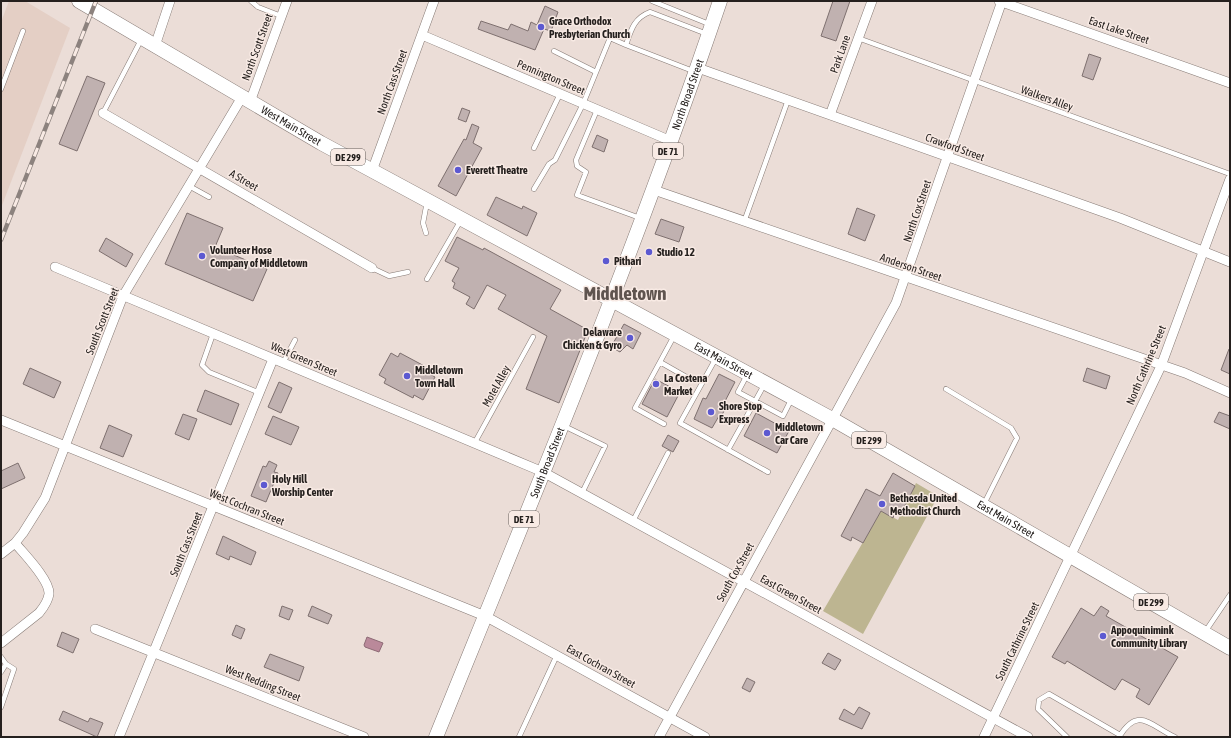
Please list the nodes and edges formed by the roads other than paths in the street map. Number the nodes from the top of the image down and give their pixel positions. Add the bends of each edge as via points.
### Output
1 (80, 1) edge
2 (170, 1) edge
3 (251, 1) edge
4 (287, 1) edge
5 (434, 1) edge
6 (652, 1) edge
7 (720, 1) edge
8 (872, 1) edge
9 (1001, 1) edge
10 (660, 3) edge
11 (281, 16) junction
12 (710, 30) junction
13 (23, 31) dead end
14 (422, 35) junction
15 (142, 38) junction
16 (858, 38) junction
17 (626, 45) junction
18 (155, 46) junction
19 (554, 51) dead end
20 (697, 70) junction
21 (596, 72) junction
22 (975, 81) junction
23 (1230, 82) edge
24 (1, 89) edge
25 (560, 94) junction
26 (246, 100) junction
27 (788, 100) junction
28 (583, 104) junction
29 (598, 110) junction
30 (103, 113) joint
31 (830, 115) junction
32 (671, 141) junction
33 (534, 148) dead end
34 (948, 157) junction
35 (200, 169) junction
36 (372, 171) junction
37 (1230, 174) edge
38 (1230, 179) edge
39 (189, 186) junction
40 (534, 189) dead end
41 (654, 190) junction
42 (209, 197) dead end
43 (427, 200) junction
44 (462, 219) junction
45 (643, 219) junction
46 (744, 222) junction
47 (426, 233) dead end
48 (1204, 252) junction
49 (1230, 262) edge
50 (55, 267) dead end
51 (372, 268) joint
52 (408, 272) dead end
53 (427, 278) dead end
54 (907, 278) junction
55 (124, 296) junction
56 (612, 300) junction
57 (213, 334) junction
58 (675, 334) junction
59 (533, 337) dead end
60 (295, 340) dead end
61 (716, 356) junction
62 (273, 359) junction
63 (660, 362) junction
64 (284, 363) junction
65 (1161, 366) junction
66 (748, 373) junction
67 (688, 378) dead end
68 (766, 383) junction
69 (946, 389) dead end
70 (260, 393) junction
71 (1230, 393) edge
72 (793, 398) junction
73 (755, 401) junction
74 (1, 420) edge
75 (834, 420) junction
76 (664, 424) dead end
77 (562, 425) junction
78 (474, 444) junction
79 (66, 446) junction
80 (728, 450) junction
81 (668, 453) dead end
82 (543, 472) junction
83 (768, 472) dead end
84 (582, 493) junction
85 (214, 506) junction
86 (984, 506) junction
87 (633, 522) junction
88 (15, 543) junction
89 (1, 554) edge
90 (1072, 556) junction
91 (744, 582) junction
92 (1230, 595) edge
93 (485, 616) junction
94 (95, 629) dead end
95 (1204, 633) junction
96 (1, 643) edge
97 (1230, 648) edge
98 (154, 652) junction
99 (557, 656) junction
100 (1, 657) edge
101 (6, 664) junction
102 (1, 672) edge
103 (1, 707) edge
104 (670, 718) junction
105 (994, 718) junction
106 (1119, 736) edge
107 (119, 737) edge
108 (364, 737) edge
109 (436, 737) edge
110 (520, 737) edge
111 (659, 737) edge
112 (705, 737) edge
113 (984, 737) edge
114 (1028, 737) edge
115 (1068, 737) edge
116 (1175, 737) edge

1 - 15 main road, West Main Street / DE 299
2 - 18 street
3 - 11 lane via 258,7
4 - 11 street, North Scott Street
5 - 14 street, North Cass Street
6 - 10 lane
7 - 12 main road, North Broad Street / DE 71
8 - 16 street, Park Lane
9 - 22 street, North Cox Street
9 - 23 street, East Lake Street
10 - 12 lane
11 - 26 street, North Scott Street
12 - 17 lane via 650,12 641,16 632,28
12 - 20 main road, North Broad Street / DE 71
13 - 24 lane
14 - 25 street, Pennington Street
14 - 36 street, North Cass Street
15 - 18 main road, West Main Street / DE 299
15 - 30 lane
16 - 22 lane, Walkers Alley
16 - 31 street, Park Lane
17 - 20 lane
17 - 21 lane via 610,38
18 - 26 main road, West Main Street / DE 299
19 - 21 lane
20 - 27 street, Crawford Street
20 - 32 main road, North Broad Street / DE 71
21 - 28 lane
22 - 34 street, North Cox Street
22 - 37 lane, Walkers Alley
25 - 28 street, Pennington Street
25 - 33 lane
26 - 35 street, South Scott Street
26 - 36 main road, West Main Street / DE 299
27 - 31 street, Crawford Street
27 - 46 lane
28 - 29 street, Pennington Street
28 - 40 lane via 555,160 549,164
29 - 32 street, Pennington Street
29 - 45 lane via 576,160 577,166 586,172 577,195
30 - 35 street, A Street
31 - 34 street, Crawford Street
32 - 41 main road, North Broad Street / DE 71
34 - 48 street, Crawford Street via 1120,218
34 - 54 street, North Cox Street
35 - 39 street, South Scott Street
35 - 51 street, A Street
36 - 43 main road, West Main Street / DE 299
38 - 48 street, North Cathrine Street
39 - 42 lane
39 - 55 street, South Scott Street
41 - 45 main road, North Broad Street / DE 71
41 - 46 street, Anderson Street
43 - 44 main road, West Main Street / DE 299
43 - 47 lane via 423,223
44 - 53 lane
44 - 56 main road, West Main Street / DE 299
45 - 56 main road, North Broad Street / DE 71
46 - 54 street, Anderson Street
48 - 49 street, Crawford Street
48 - 65 street, North Cathrine Street
50 - 55 street, West Green Street
51 - 52 lane via 389,276
54 - 65 street, Anderson Street
54 - 75 street, North Cox Street
55 - 57 street, West Green Street
55 - 79 street, South Scott Street
56 - 58 main road, East Main Street / DE 299
56 - 77 main road, South Broad Street / DE 71
57 - 62 street, West Green Street
57 - 70 lane via 202,365 209,372
58 - 61 main road, East Main Street / DE 299
58 - 63 lane
59 - 78 lane, Motel Alley
60 - 64 lane
61 - 66 main road, East Main Street / DE 299
61 - 80 lane via 680,423
62 - 64 street, West Green Street
62 - 70 street, South Cass Street
63 - 67 lane
63 - 76 lane via 635,408
64 - 78 street, West Green Street
65 - 71 street, Anderson Street via 1185,373
65 - 90 street, North Cathrine Street
66 - 68 main road, East Main Street / DE 299
66 - 73 lane via 738,392
68 - 72 main road, East Main Street / DE 299
68 - 73 lane
69 - 86 lane via 1011,428 1016,438
70 - 85 street, South Cass Street
72 - 73 lane via 783,416
72 - 75 main road, East Main Street / DE 299
73 - 80 lane
74 - 79 street, West Cochran Street
75 - 86 main road, East Main Street / DE 299
75 - 91 street, South Cox Street
77 - 82 main road, South Broad Street / DE 71
77 - 84 lane via 605,446
78 - 82 street, West Green Street
79 - 85 street, West Cochran Street
79 - 88 street, South Scott Street via 45,498
80 - 83 lane
81 - 87 lane
82 - 84 street, East Green Street
82 - 93 main road, South Broad Street / DE 71
84 - 87 street, East Green Street
85 - 93 street, West Cochran Street
85 - 98 street, South Cass Street
86 - 90 main road, East Main Street / DE 299
87 - 91 street, East Green Street
88 - 89 street, South Scott Street
88 - 96 street via 46,582 49,595 39,613
90 - 95 main road, East Main Street / DE 299
90 - 105 street, South Cathrine Street
91 - 104 street, South Cox Street
91 - 105 street, East Green Street
92 - 95 lane
93 - 99 street, East Cochran Street
93 - 109 main road, South Broad Street / DE 71
94 - 98 street, West Redding Street
95 - 97 main road, East Main Street / DE 299
98 - 107 street, South Cass Street
98 - 108 street, West Redding Street
99 - 104 street, East Cochran Street
99 - 110 lane
100 - 101 lane
101 - 102 lane
101 - 103 lane via 14,669
104 - 111 street, South Cox Street
104 - 112 street, East Cochran Street
105 - 113 street, South Cathrine Street
105 - 114 street, East Green Street
106 - 115 lane via 1049,694 1039,700 1038,709
106 - 116 lane via 1127,724 1137,720 1147,721

